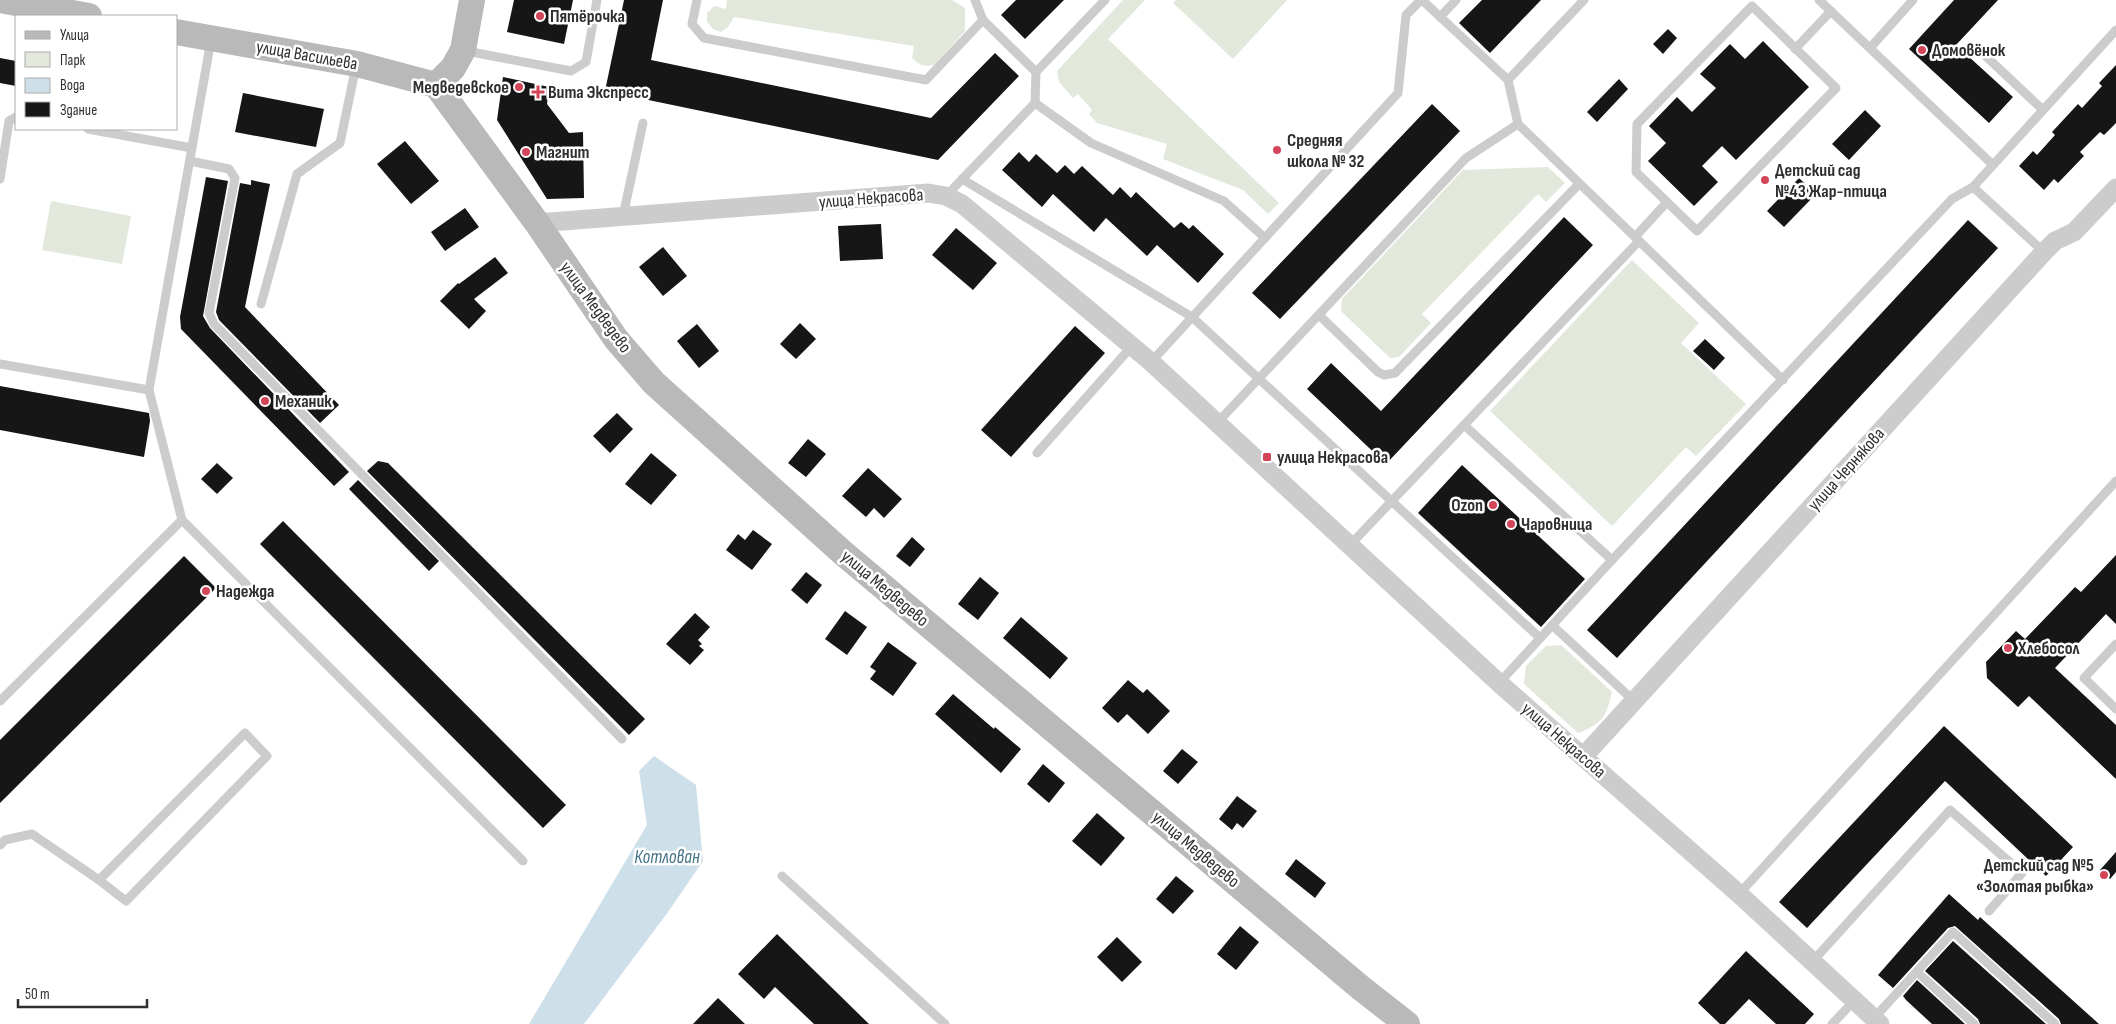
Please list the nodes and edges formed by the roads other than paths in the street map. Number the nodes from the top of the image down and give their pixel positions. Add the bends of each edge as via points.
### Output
1 (0, 0) edge
2 (472, 0) edge
3 (597, 0) edge
4 (697, 0) edge
5 (975, 0) edge
6 (1105, 0) edge
7 (1421, 0) edge
8 (1456, 0) edge
9 (1584, 0) edge
10 (1819, 0) edge
11 (1913, 0) edge
12 (1831, 11) junction
13 (84, 15) edge
14 (1440, 17) junction
15 (984, 20) junction
16 (2116, 30) edge
17 (178, 32) edge
18 (212, 38) junction
19 (1976, 47) dead end
20 (1870, 48) junction
21 (1795, 49) junction
22 (463, 50) junction
23 (357, 64) junction
24 (1036, 72) junction
25 (1508, 80) junction
26 (436, 85) junction
27 (1035, 103) junction
28 (2043, 110) junction
29 (15, 118) edge
30 (643, 123) dead end
31 (1518, 124) junction
32 (93, 130) edge
33 (192, 148) junction
34 (190, 161) junction
35 (1993, 164) junction
36 (0, 179) edge
37 (962, 179) junction
38 (1579, 184) junction
39 (1973, 187) junction
40 (2116, 188) edge
41 (946, 196) junction
42 (1667, 202) junction
43 (623, 216) junction
44 (537, 223) junction
45 (1265, 238) junction
46 (1636, 239) junction
47 (2044, 252) junction
48 (260, 304) dead end
49 (1320, 315) junction
50 (1192, 317) junction
51 (1132, 346) junction
52 (1151, 362) junction
53 (0, 364) edge
54 (1260, 378) junction
55 (1783, 380) junction
56 (149, 390) junction
57 (1217, 423) junction
58 (1464, 425) junction
59 (1037, 453) dead end
60 (2116, 481) edge
61 (1392, 501) junction
62 (182, 520) junction
63 (1350, 545) junction
64 (1612, 560) junction
65 (1552, 625) junction
66 (1540, 638) junction
67 (2116, 644) edge
68 (1499, 683) junction
69 (0, 701) edge
70 (1634, 701) junction
71 (2116, 709) edge
72 (622, 739) dead end
73 (1583, 757) junction
74 (0, 845) edge
75 (523, 860) dead end
76 (782, 876) dead end
77 (100, 880) junction
78 (1739, 894) junction
79 (1989, 911) dead end
80 (1812, 962) junction
81 (1917, 972) junction
82 (1854, 1001) junction
83 (1877, 1021) edge
84 (945, 1024) edge
85 (1407, 1024) edge
86 (1832, 1024) edge
87 (1974, 1024) edge
88 (2055, 1024) edge

1 - 13 street
2 - 22 street
3 - 22 lane via 586,62 570,72
4 - 15 lane via 692,24 704,38 926,80
5 - 15 lane
6 - 24 lane
7 - 14 lane
7 - 45 lane via 1406,15 1398,93
8 - 14 lane
9 - 25 lane
10 - 12 lane
11 - 20 lane
12 - 20 lane
12 - 21 lane
14 - 25 lane
15 - 24 lane
16 - 28 lane
17 - 18 street, улица Васильева
18 - 23 street, улица Васильева
18 - 33 lane
19 - 28 lane
20 - 35 lane
21 - 42 lane via 1836,88 1697,231
21 - 42 lane via 1752,6 1637,124 1636,172
22 - 26 street via 454,68
23 - 26 street, улица Васильева
23 - 48 lane via 340,143 297,174
24 - 27 lane
25 - 31 lane
26 - 44 street, улица Медведево
27 - 37 lane
27 - 45 lane via 1091,143 1224,201
28 - 35 lane
29 - 36 lane via 10,121
30 - 43 lane
31 - 38 lane
31 - 49 lane via 1466,158
32 - 33 lane
33 - 34 lane
34 - 56 lane
34 - 72 lane via 229,169 235,178 209,313 214,324
35 - 39 lane
37 - 41 lane
37 - 50 lane
38 - 46 lane
38 - 49 lane via 1395,374 1378,372
39 - 47 lane
39 - 55 lane via 1952,199
40 - 47 street, улица Чернякова via 2074,232
41 - 43 street, улица Некрасова via 928,193
41 - 51 street, улица Некрасова via 962,204
42 - 46 lane
43 - 44 street, улица Некрасова
44 - 85 street, улица Медведево via 616,339 654,383 843,553
45 - 50 lane
46 - 55 lane
46 - 58 lane
47 - 70 street, улица Чернякова
49 - 54 lane
50 - 52 lane
50 - 54 lane
51 - 52 street, улица Некрасова
51 - 59 lane
52 - 57 street, улица Некрасова
53 - 56 lane
54 - 57 lane
54 - 61 lane
55 - 64 lane
56 - 62 lane
57 - 63 street, улица Некрасова
58 - 61 lane
58 - 64 lane
60 - 78 lane
61 - 63 lane
61 - 66 lane
62 - 69 lane
62 - 75 lane
63 - 68 street, улица Некрасова
64 - 65 lane
65 - 66 lane
65 - 70 lane
66 - 68 lane
67 - 71 lane via 2084,678
68 - 73 street, улица Некрасова
70 - 73 street, улица Чернякова
73 - 78 street, улица Некрасова
74 - 77 lane via 5,840 32,834
76 - 84 lane
77 - 77 lane via 126,901 267,756 245,733
78 - 80 street, улица Некрасова
79 - 80 lane via 2022,873 1950,810
80 - 82 street, улица Некрасова
81 - 83 lane
81 - 87 lane
81 - 88 lane via 1953,932
82 - 83 street, улица Некрасова
82 - 86 lane

